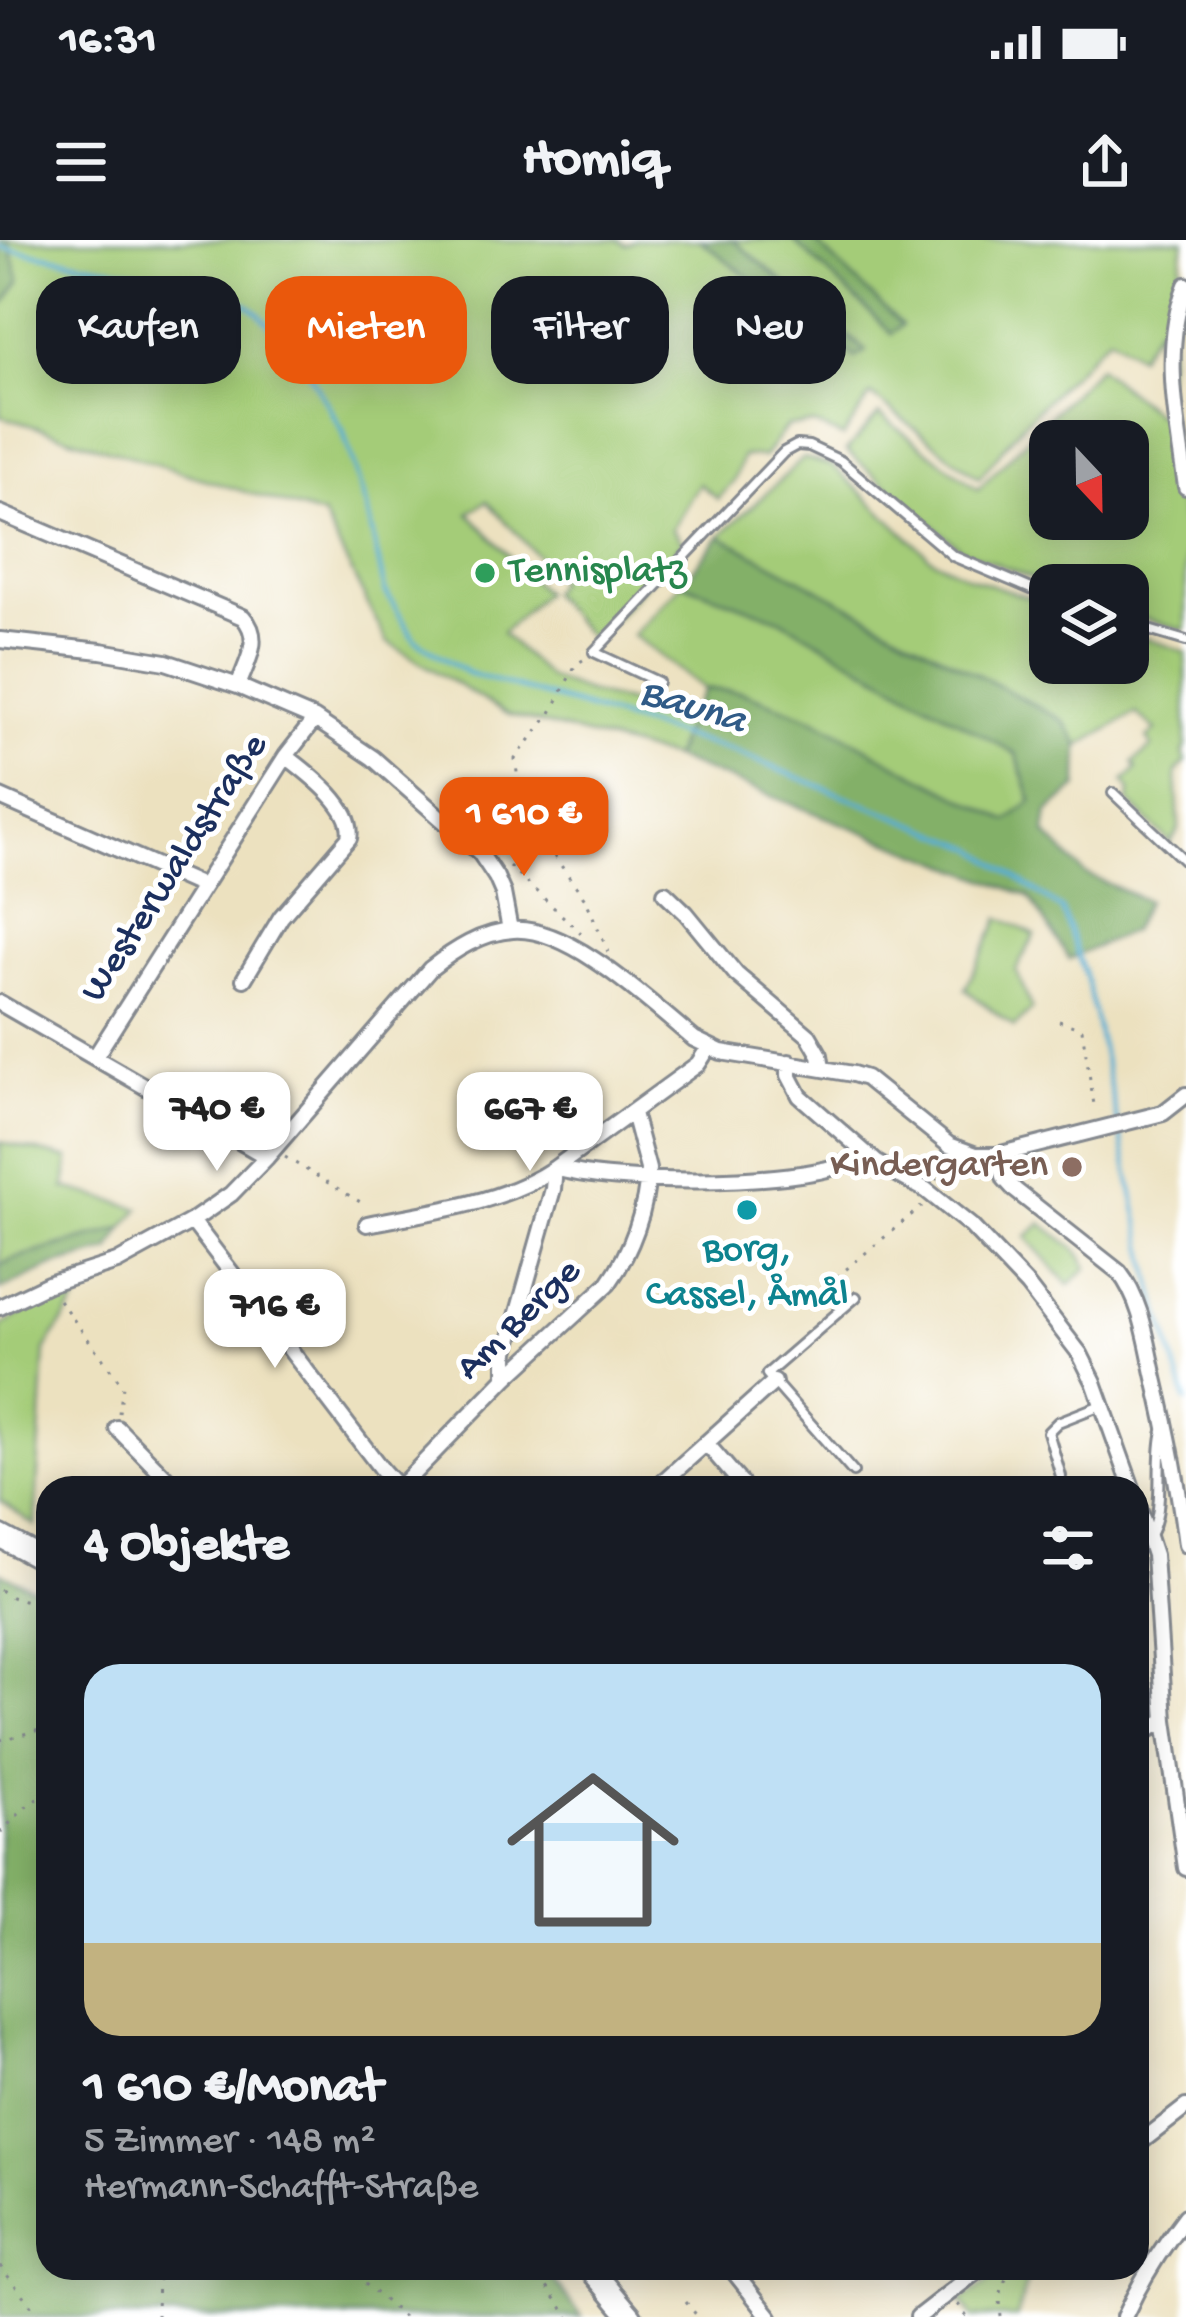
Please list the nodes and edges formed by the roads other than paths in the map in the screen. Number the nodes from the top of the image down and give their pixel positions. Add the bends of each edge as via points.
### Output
1 (1186, 285) edge
2 (1186, 488) edge
3 (0, 513) edge
4 (1029, 588) edge
5 (1149, 630) edge
6 (0, 640) edge
7 (1186, 640) edge
8 (658, 682) dead end
9 (238, 686) junction
10 (315, 719) junction
11 (286, 756) junction
12 (1113, 794) dead end
13 (0, 797) edge
14 (1186, 862) edge
15 (202, 886) junction
16 (665, 893) dead end
17 (510, 930) junction
18 (244, 979) dead end
19 (0, 1003) edge
20 (709, 1048) junction
21 (95, 1057) junction
22 (788, 1062) junction
23 (822, 1068) junction
24 (1186, 1095) edge
25 (633, 1113) junction
26 (861, 1150) junction
27 (270, 1154) junction
28 (997, 1155) junction
29 (555, 1168) junction
30 (648, 1179) junction
31 (192, 1221) junction
32 (367, 1224) dead end
33 (856, 1297) road end
34 (0, 1307) edge
35 (506, 1378) junction
36 (774, 1382) junction
37 (1102, 1404) junction
38 (1166, 1424) junction
39 (117, 1428) road end
40 (706, 1443) junction
41 (853, 1472) dead end
42 (164, 1476) edge
43 (389, 1476) edge
44 (410, 1476) edge
45 (669, 1476) edge
46 (735, 1476) edge
47 (1061, 1476) edge
48 (1128, 1476) edge
49 (0, 1536) edge
50 (1149, 1536) joint
51 (1186, 1545) edge
52 (36, 1556) edge
53 (1165, 1720) junction
54 (1149, 1730) edge
55 (1186, 1868) edge
56 (1184, 2113) edge
57 (1149, 2137) edge
58 (1186, 2216) edge
59 (1149, 2267) edge
60 (600, 2280) edge
61 (741, 2280) edge
62 (966, 2280) edge
63 (1141, 2280) edge
64 (631, 2317) edge
65 (770, 2317) edge
66 (918, 2317) edge
67 (1124, 2317) edge

1 - 2 street via 1172,362
3 - 9 street via 243,617 255,641
4 - 8 lane via 953,556 841,460 797,445 594,652
5 - 7 lane
6 - 9 street via 166,662
9 - 10 street
10 - 11 street, Westerwaldstraße
10 - 17 street via 373,758 480,853 503,893
11 - 15 street, Westerwaldstraße
11 - 18 street via 343,810 350,838 281,917
12 - 14 lane
13 - 15 street
15 - 21 street, Westerwaldstraße
16 - 23 street via 736,974 809,1036
17 - 20 street via 571,945
17 - 27 street via 473,941 430,969
19 - 21 street
20 - 22 street
20 - 25 street
21 - 27 street
22 - 23 street
22 - 26 street via 800,1096
23 - 28 street via 866,1078 964,1153
24 - 28 street via 1141,1120
25 - 29 street
25 - 30 street, Am Berge
26 - 30 street via 802,1174
26 - 37 street via 971,1226 1027,1285 1080,1354
27 - 31 street
28 - 38 street via 1015,1190 1127,1282
29 - 30 street
29 - 32 street via 507,1193
29 - 35 street
30 - 35 street, Am Berge via 617,1272
31 - 34 street via 117,1262
31 - 43 street
33 - 36 lane via 767,1374
35 - 44 street, Am Berge
36 - 40 street
36 - 41 lane
37 - 47 lane via 1048,1432
37 - 48 street
38 - 50 lane
38 - 51 street
39 - 42 street
40 - 45 street
40 - 46 street
49 - 52 main road
50 - 53 street
53 - 54 street
53 - 55 street
56 - 57 street
58 - 59 street
60 - 64 main road
61 - 65 street
62 - 66 street
63 - 67 street

